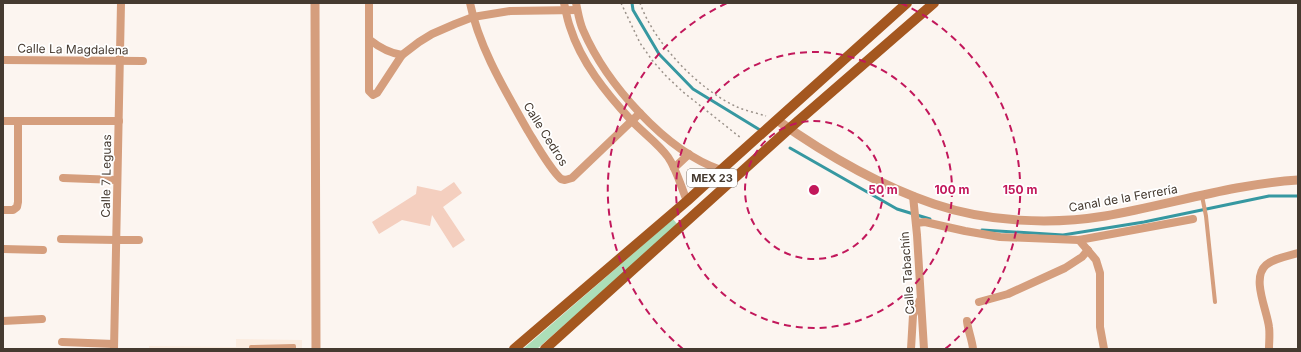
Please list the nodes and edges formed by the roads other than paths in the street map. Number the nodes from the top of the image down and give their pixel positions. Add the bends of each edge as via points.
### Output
1 (121, 3) edge
2 (315, 3) edge
3 (369, 3) edge
4 (470, 3) edge
5 (907, 3) edge
6 (934, 3) edge
7 (577, 6) edge
8 (565, 7) edge
9 (473, 17) junction
10 (370, 40) junction
11 (402, 55) junction
12 (3, 60) edge
13 (120, 62) junction
14 (143, 62) dead end
15 (640, 113) junction
16 (777, 120) junction
17 (3, 121) edge
18 (18, 121) junction
19 (119, 121) junction
20 (632, 121) junction
21 (790, 128) junction
22 (667, 138) junction
23 (658, 145) junction
24 (689, 154) junction
25 (674, 168) junction
26 (721, 170) junction
27 (63, 178) dead end
28 (117, 180) junction
29 (1298, 180) edge
30 (913, 196) junction
31 (1203, 199) junction
32 (687, 201) junction
33 (3, 210) edge
34 (694, 214) junction
35 (1193, 219) dead end
36 (916, 221) junction
37 (61, 238) dead end
38 (116, 240) junction
39 (139, 240) dead end
40 (1079, 240) junction
41 (3, 249) edge
42 (44, 250) dead end
43 (1088, 250) junction
44 (1298, 252) edge
45 (921, 300) junction
46 (979, 302) dead end
47 (1215, 302) dead end
48 (42, 319) dead end
49 (3, 321) edge
50 (967, 321) dead end
51 (62, 342) dead end
52 (114, 346) edge
53 (251, 349) edge
54 (294, 349) edge
55 (316, 349) edge
56 (514, 349) edge
57 (545, 349) edge
58 (911, 349) edge
59 (924, 349) edge
60 (973, 349) edge
61 (1104, 349) edge
62 (1268, 349) edge

1 - 13 street, Calle 7 Leguas
2 - 55 street
3 - 10 street
4 - 9 street, Calle Cedros
5 - 16 main road, MEX 23
6 - 21 main road, MEX 23
7 - 8 street
7 - 15 street via 582,28 601,63 614,83
8 - 9 street
8 - 20 street via 580,50 602,86
9 - 11 street via 432,34
9 - 20 street, Calle Cedros via 502,85 537,146 561,179 572,178
10 - 11 street via 386,51
10 - 11 street via 369,91 373,95 377,93
12 - 13 street, Calle La Magdalena
13 - 14 street, Calle La Magdalena
13 - 19 street, Calle 7 Leguas
15 - 20 street, Calle Cedros
15 - 22 street
16 - 21 street, Canal de la Ferrería
16 - 26 main road, MEX 23
17 - 18 street
18 - 19 street
18 - 33 street via 17,208
19 - 28 street, Calle 7 Leguas
20 - 23 street
21 - 30 street, Canal de la Ferrería via 836,158
21 - 34 main road, MEX 23
22 - 23 street
22 - 24 street
23 - 25 street
24 - 25 street
24 - 26 street
25 - 32 street
26 - 32 main road, MEX 23
27 - 28 street
28 - 38 street, Calle 7 Leguas
29 - 31 street, Canal de la Ferrería via 1252,186
30 - 31 street, Canal de la Ferrería via 934,204 989,216 1050,221 1104,216
30 - 36 street, Calle Tabachín
31 - 47 lane
32 - 34 main road
32 - 56 main road, MEX 23
34 - 57 main road, MEX 23
35 - 40 street
36 - 40 street via 1000,237
36 - 45 street, Calle Tabachín
37 - 38 street
38 - 39 street
38 - 52 street, Calle 7 Leguas
40 - 43 street
41 - 42 street
43 - 46 street via 1065,268 1008,294
43 - 61 street via 1096,260 1100,273 1100,327
44 - 62 street via 1268,264 1260,275 1269,327
45 - 58 street via 913,315
45 - 59 street, Calle Tabachín
48 - 49 street
50 - 60 street
51 - 52 street
53 - 54 lane via 294,346

